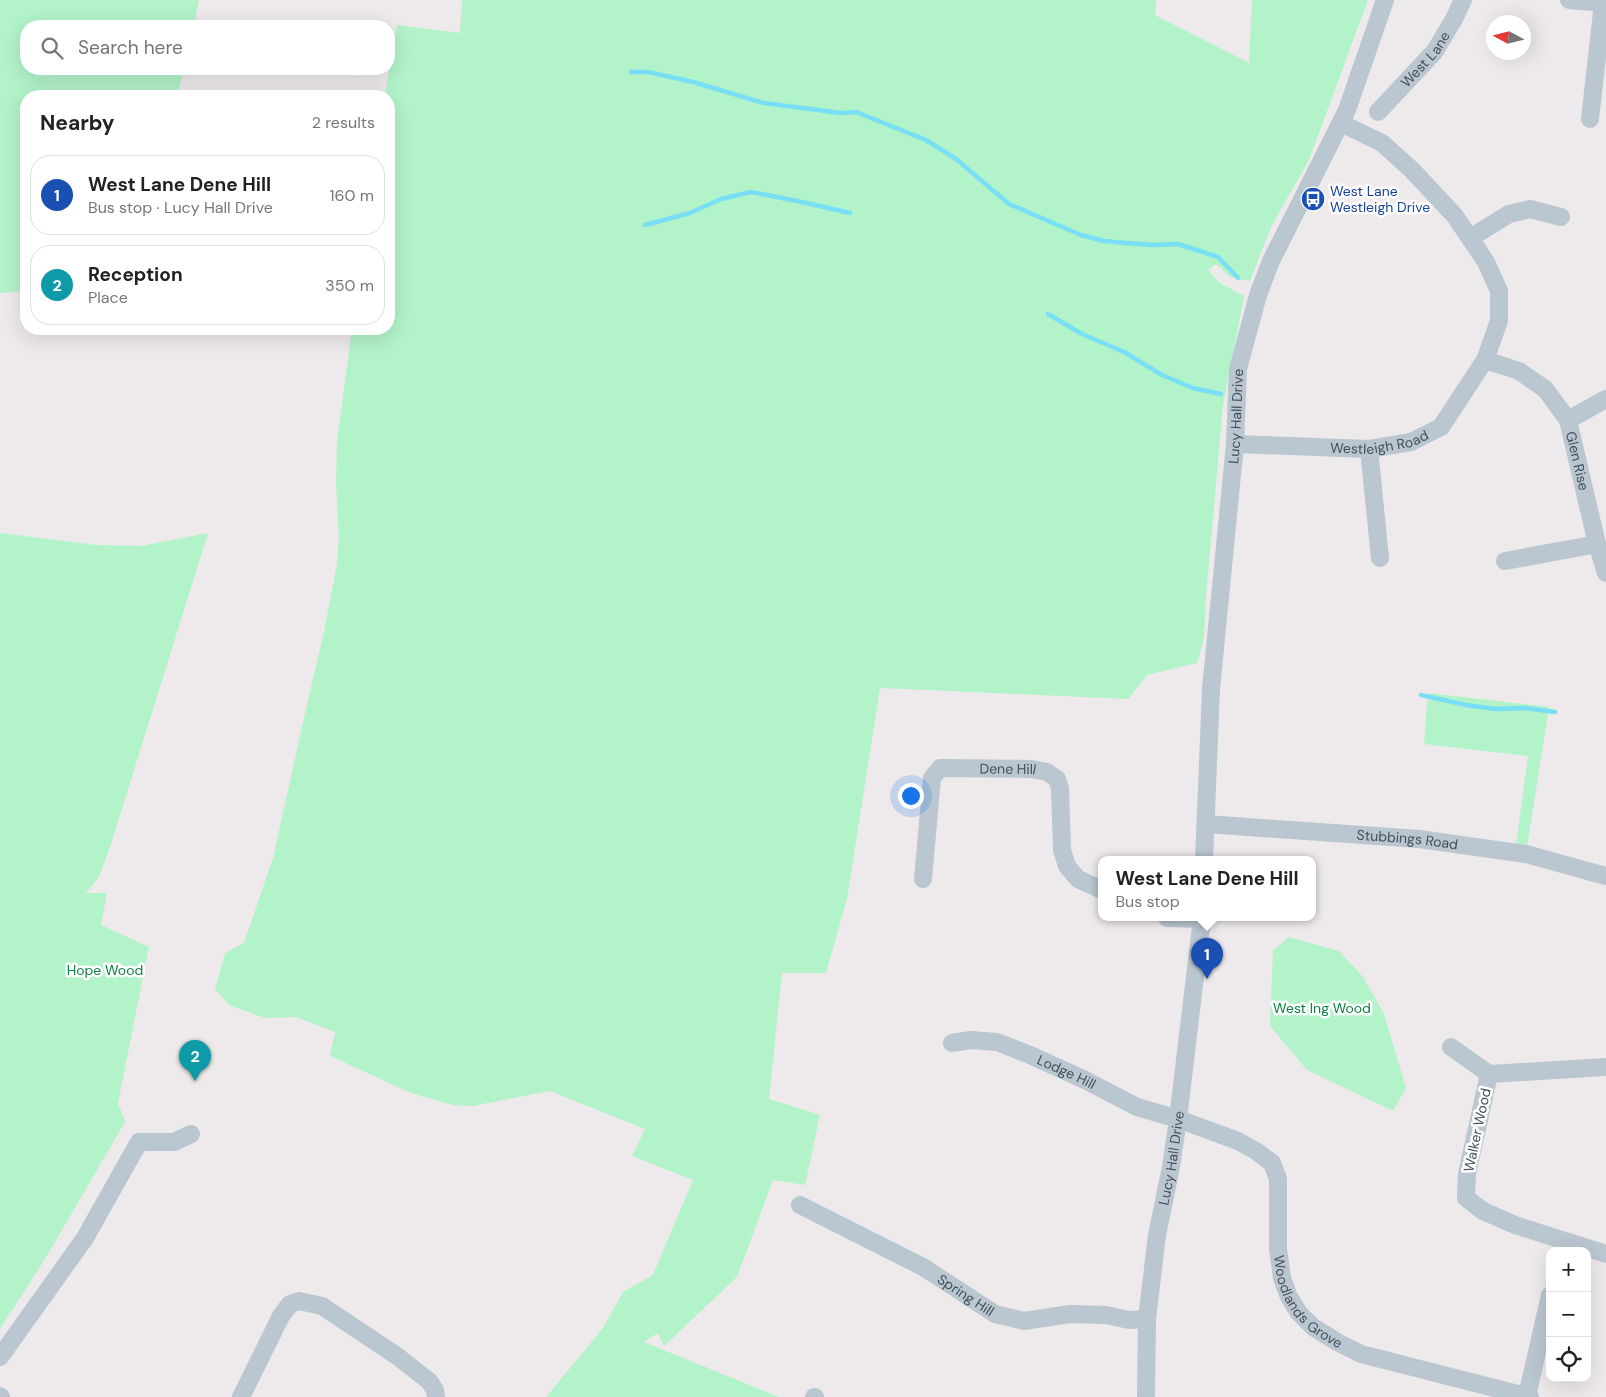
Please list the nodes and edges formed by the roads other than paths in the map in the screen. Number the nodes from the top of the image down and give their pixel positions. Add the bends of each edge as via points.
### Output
1 (1385, 0) edge
2 (1463, 0) edge
3 (1570, 0) edge
4 (1604, 3) edge
5 (1378, 112) dead end
6 (1590, 119) dead end
7 (1341, 123) junction
8 (1561, 217) dead end
9 (1470, 238) junction
10 (1485, 360) junction
11 (1606, 400) edge
12 (1568, 420) junction
13 (1234, 444) junction
14 (1368, 449) junction
15 (1597, 544) junction
16 (1380, 558) dead end
17 (1505, 561) dead end
18 (1606, 573) edge
19 (1206, 824) junction
20 (1204, 856) edge
21 (1606, 876) edge
22 (923, 879) dead end
23 (1098, 888) edge
24 (1202, 921) edge
25 (952, 1043) dead end
26 (1451, 1047) dead end
27 (1606, 1067) edge
28 (1489, 1074) junction
29 (1178, 1119) junction
30 (190, 1134) dead end
31 (800, 1205) dead end
32 (1561, 1246) edge
33 (1606, 1254) edge
34 (1546, 1314) edge
35 (1147, 1319) junction
36 (0, 1358) edge
37 (241, 1397) edge
38 (436, 1397) edge
39 (1146, 1397) edge
40 (1528, 1397) edge

1 - 7 street, Lucy Hall Drive
2 - 5 street, West Lane via 1434,51
3 - 4 street
4 - 6 street
7 - 9 street, Westleigh Road via 1382,143 1455,216
7 - 13 street, Lucy Hall Drive via 1258,295 1238,369
8 - 9 street via 1530,209 1509,214
9 - 10 street, Westleigh Road via 1500,291 1499,321
10 - 12 street, Glen Rise via 1518,372 1545,389
10 - 14 street, Westleigh Road via 1441,427 1412,442
11 - 12 street
12 - 15 street, Glen Rise
13 - 14 street, Westleigh Road
13 - 19 street, Lucy Hall Drive via 1211,689
14 - 16 street
15 - 17 street
15 - 18 street, Glen Rise
19 - 20 street, Lucy Hall Drive
19 - 21 street, Stubbings Road via 1420,839 1526,854
22 - 23 street, Dene Hill via 932,778 940,768 1032,769 1047,772 1057,779 1062,850 1067,866 1078,879
24 - 29 street, Lucy Hall Drive
25 - 29 street, Lodge Hill via 971,1040 997,1042 1137,1106
26 - 28 street
27 - 28 street, Walker Wood
28 - 32 street, Walker Wood via 1467,1174 1466,1198 1483,1211
29 - 35 street, Lucy Hall Drive via 1157,1235
29 - 40 street, Woodlands Grove via 1238,1142 1272,1163 1278,1180 1278,1249 1282,1278 1299,1313 1313,1327 1361,1354
30 - 36 street via 174,1142 139,1142 85,1238
31 - 35 street, Spring Hill via 923,1267 995,1314 1024,1321 1070,1314
32 - 33 street, Walker Wood
34 - 40 street
35 - 39 street, Lucy Hall Drive
37 - 38 street via 281,1316 290,1304 300,1301 322,1306 397,1356 429,1382

